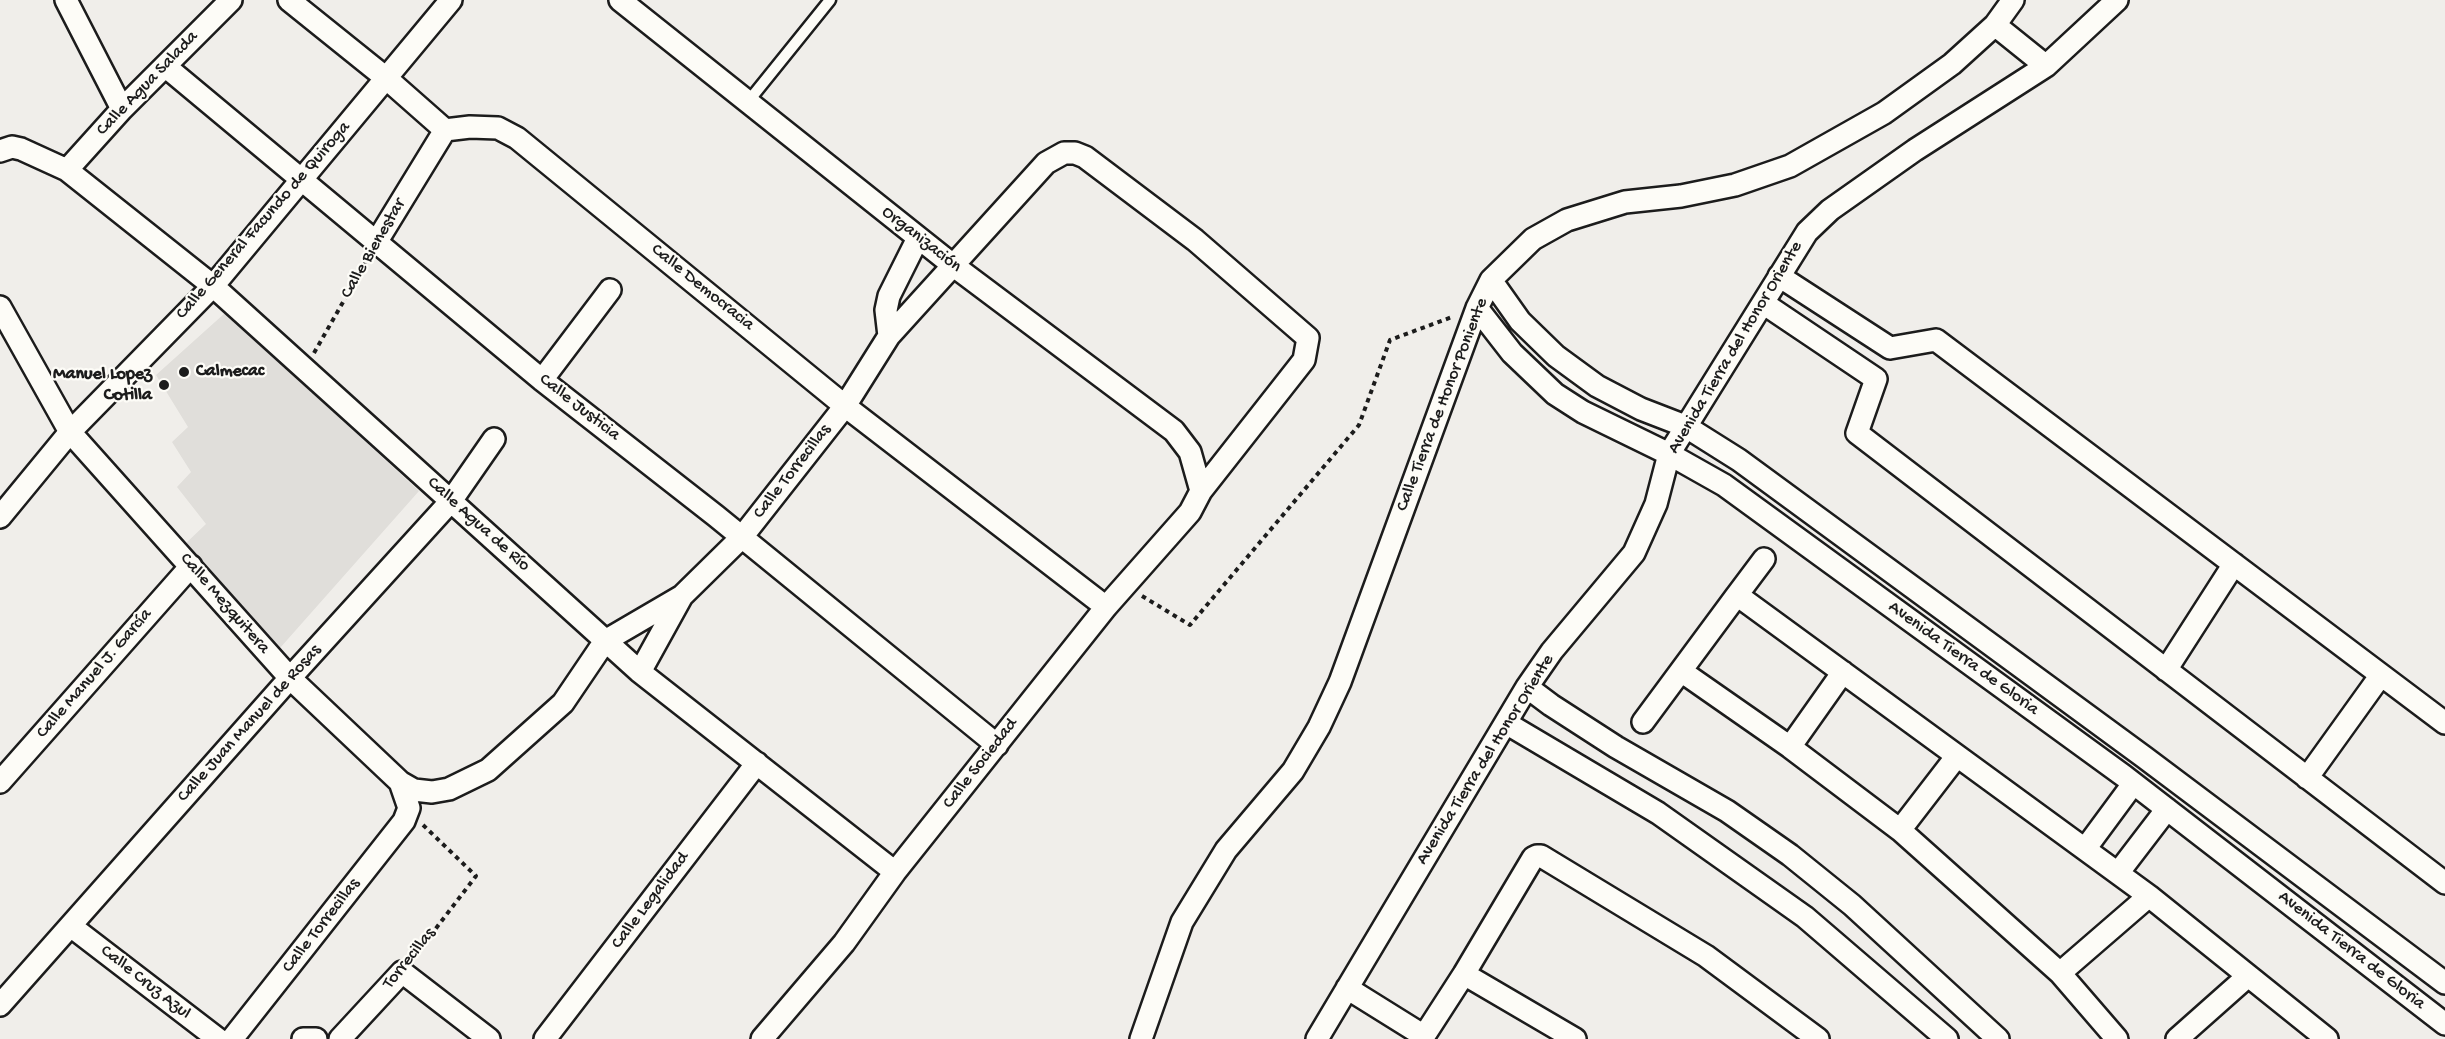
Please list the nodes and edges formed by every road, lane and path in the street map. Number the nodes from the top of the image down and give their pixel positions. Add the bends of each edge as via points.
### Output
1 (66, 0) edge
2 (231, 0) edge
3 (289, 0) edge
4 (451, 0) edge
5 (620, 0) edge
6 (830, 0) edge
7 (2013, 0) edge
8 (2117, 0) edge
9 (1995, 25) junction
10 (165, 66) junction
11 (2046, 66) junction
12 (386, 78) junction
13 (747, 103) junction
14 (122, 109) junction
15 (445, 130) junction
16 (0, 151) edge
17 (67, 170) junction
18 (302, 178) junction
19 (918, 238) junction
20 (1195, 240) joint
21 (377, 241) junction
22 (954, 266) junction
23 (1779, 276) junction
24 (1491, 280) junction
25 (213, 285) junction
26 (610, 290) dead end
27 (1763, 303) junction
28 (0, 307) edge
29 (1478, 308) junction
30 (889, 336) junction
31 (305, 369) junction
32 (542, 380) junction
33 (845, 406) junction
34 (1685, 426) junction
35 (70, 432) junction
36 (494, 439) dead end
37 (1669, 454) junction
38 (1201, 491) junction
39 (451, 501) junction
40 (0, 517) edge
41 (742, 537) junction
42 (1764, 559) dead end
43 (2234, 564) junction
44 (191, 566) junction
45 (1126, 586) junction
46 (1737, 595) junction
47 (682, 596) junction
48 (1106, 607) junction
49 (605, 641) junction
50 (2166, 670) junction
51 (1681, 671) junction
52 (640, 672) junction
53 (1843, 672) junction
54 (2381, 675) junction
55 (290, 678) junction
56 (1527, 687) junction
57 (1642, 722) dead end
58 (1506, 723) junction
59 (2445, 723) edge
60 (997, 745) junction
61 (1790, 747) junction
62 (1957, 756) junction
63 (757, 763) junction
64 (2307, 778) junction
65 (0, 782) edge
66 (400, 782) junction
67 (2133, 784) junction
68 (2167, 809) junction
69 (409, 811) junction
70 (1900, 830) junction
71 (2085, 849) junction
72 (896, 872) junction
73 (2118, 873) junction
74 (2445, 883) edge
75 (2149, 896) junction
76 (72, 927) junction
77 (402, 972) junction
78 (2060, 973) junction
79 (1464, 974) junction
80 (2248, 976) junction
81 (2445, 983) edge
82 (1347, 988) junction
83 (0, 1005) edge
84 (2445, 1024) edge
85 (1423, 1038) edge
86 (218, 1039) edge
87 (232, 1039) edge
88 (303, 1039) edge
89 (316, 1039) edge
90 (340, 1039) edge
91 (489, 1039) edge
92 (546, 1039) edge
93 (762, 1039) edge
94 (1142, 1039) edge
95 (1317, 1039) edge
96 (1575, 1039) edge
97 (1818, 1039) edge
98 (1947, 1039) edge
99 (1998, 1039) edge
100 (2117, 1039) edge
101 (2177, 1039) edge
102 (2327, 1039) edge

1 - 14 street
2 - 10 street, Calle Agua Salada
3 - 12 street
4 - 12 street, Calle General Facundo de Quiroga
5 - 13 street, Organización
6 - 13 lane
7 - 9 street, Calle Tierra de Honor Poniente
8 - 11 street, Avenida Tierra del Honor Oriente
9 - 11 street
9 - 24 street, Calle Tierra de Honor Poniente via 1952,64 1884,113 1790,166 1681,196 1625,201 1567,220 1533,239
10 - 14 street, Calle Agua Salada
10 - 18 street, Calle Justicia
11 - 23 street, Avenida Tierra del Honor Oriente via 1915,150 1817,220
12 - 15 street
12 - 18 street, Calle General Facundo de Quiroga
13 - 19 street, Organización
14 - 17 street, Calle Agua Salada
15 - 21 street, Calle Bienestar
15 - 33 street, Calle Democracia via 498,128 517,138
16 - 17 street, Calle Agua de Río via 21,149
17 - 25 street, Calle Agua de Río
18 - 21 street, Calle Justicia
18 - 25 street, Calle General Facundo de Quiroga
19 - 22 street, Organización
19 - 30 street via 889,296
20 - 22 street, Calle Torrecillas via 1085,157 1064,153 1046,163
20 - 38 street, Calle Sociedad via 1308,338 1304,360
21 - 31 path, Calle Bienestar
21 - 32 street, Calle Justicia
22 - 30 street, Calle Torrecillas
22 - 38 street, Organización via 1174,431 1190,452
23 - 27 street, Avenida Tierra del Honor Oriente
23 - 43 street via 1890,348 1936,340
24 - 29 street, Calle Tierra de Honor Poniente
24 - 34 street, Avenida Tierra de Gloria via 1520,321 1556,356 1597,386
25 - 31 street, Calle Agua de Río
25 - 35 street, Calle General Facundo de Quiroga
26 - 32 street
27 - 34 street, Avenida Tierra del Honor Oriente
27 - 50 street via 1876,379 1857,433
28 - 35 street, Calle Mezquitera
29 - 37 street, Avenida Tierra de Gloria via 1512,353 1555,394 1612,428
29 - 45 path via 1390,340 1359,425 1190,625
29 - 94 street, Calle Tierra de Honor Poniente via 1340,682 1293,771 1226,850 1182,922
30 - 33 street, Calle Torrecillas
31 - 39 street, Calle Agua de Río
32 - 41 street, Calle Justicia
33 - 41 street, Calle Torrecillas
33 - 48 street, Calle Democracia
34 - 37 street, Avenida Tierra del Honor Oriente
34 - 81 street, Avenida Tierra de Gloria via 1749,467
35 - 40 street, Calle General Facundo de Quiroga
35 - 44 street, Calle Mezquitera
36 - 39 street, Calle Juan Manuel de Rosas
37 - 56 street, Avenida Tierra del Honor Oriente via 1656,504 1634,553
37 - 67 street, Avenida Tierra de Gloria via 1724,486
38 - 45 street, Calle Sociedad via 1190,512
39 - 49 street, Calle Agua de Río
39 - 55 street, Calle Juan Manuel de Rosas
41 - 47 street, Calle Torrecillas
41 - 60 street, Calle Justicia
42 - 46 street
43 - 50 street
43 - 54 street
44 - 55 street, Calle Mezquitera
44 - 65 street, Calle Manuel J. García
45 - 48 street, Calle Sociedad
46 - 51 street
46 - 53 street
47 - 49 street, Calle Torrecillas
47 - 52 street, Calle Torrecillas
48 - 60 street, Calle Sociedad
49 - 52 street, Calle Agua de Río
49 - 66 street, Calle Torrecillas via 563,703 488,770 449,789 432,792 414,790
50 - 64 street
51 - 57 street
51 - 61 street
52 - 63 street, Calle Agua de Río
53 - 61 street
53 - 62 street
54 - 59 street
54 - 64 street
55 - 66 street, Calle Mezquitera
55 - 76 street, Calle Juan Manuel de Rosas
56 - 58 street, Avenida Tierra del Honor Oriente
56 - 99 street via 1617,747 1727,811 1790,855 1852,905
58 - 82 street, Avenida Tierra del Honor Oriente
58 - 98 street via 1658,813 1796,910
60 - 72 street, Calle Sociedad
61 - 70 street
62 - 70 street
62 - 71 street
63 - 72 street, Calle Agua de Río
63 - 92 street, Calle Legalidad
64 - 74 street
66 - 69 street, Calle Mezquitera
67 - 68 street, Avenida Tierra de Gloria
67 - 71 street
68 - 73 street
68 - 84 street, Avenida Tierra de Gloria
69 - 77 path, Torrecillas via 476,876
69 - 87 street, Calle Torrecillas
70 - 78 street
71 - 73 street
72 - 93 street, Calle Sociedad via 844,944
73 - 75 street
75 - 78 street
75 - 80 street
76 - 83 street, Calle Juan Manuel de Rosas
76 - 86 street, Calle Cruz Azul
77 - 90 street, Torrecillas
77 - 91 street
78 - 100 street
79 - 85 street
79 - 96 street
79 - 97 street via 1533,858 1541,856 1706,956
80 - 101 street
80 - 102 street
82 - 85 street
82 - 95 street, Avenida Tierra del Honor Oriente
88 - 89 street

